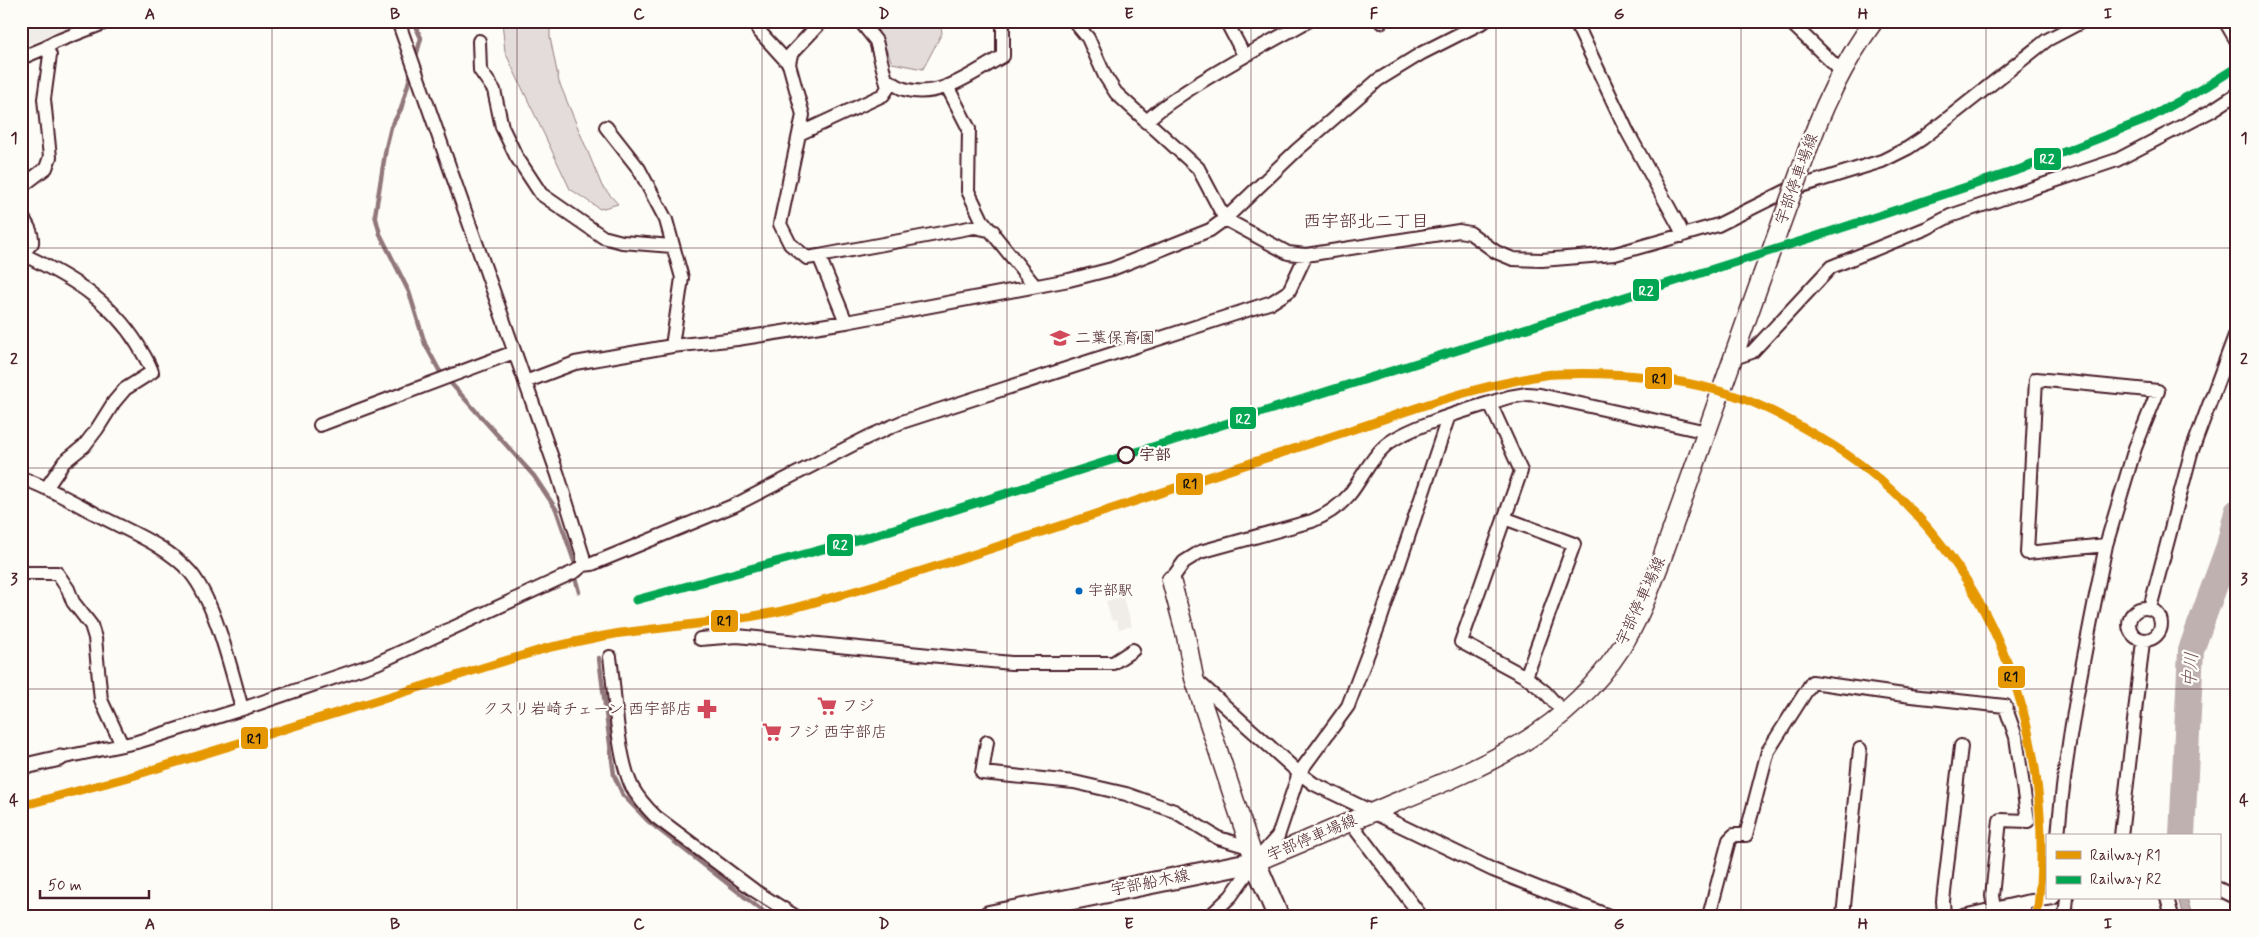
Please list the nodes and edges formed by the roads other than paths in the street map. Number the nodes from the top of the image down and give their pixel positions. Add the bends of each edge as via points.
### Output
1 (109, 21) edge
2 (398, 21) edge
3 (755, 21) edge
4 (822, 21) edge
5 (860, 21) edge
6 (1003, 21) edge
7 (1074, 21) edge
8 (1226, 21) edge
9 (1308, 21) edge
10 (1574, 21) edge
11 (1789, 21) edge
12 (1874, 21) edge
13 (2083, 21) edge
14 (2225, 21) edge
15 (1480, 22) edge
16 (2236, 40) edge
17 (479, 41) dead end
18 (45, 48) junction
19 (1244, 56) junction
20 (21, 58) edge
21 (789, 64) junction
22 (1841, 72) junction
23 (886, 80) junction
24 (947, 86) junction
25 (2237, 94) edge
26 (1146, 122) junction
27 (606, 127) dead end
28 (799, 134) junction
29 (21, 187) edge
30 (21, 215) edge
31 (1225, 219) junction
32 (993, 231) junction
33 (1682, 236) junction
34 (672, 246) junction
35 (22, 254) edge
36 (1306, 255) junction
37 (819, 256) junction
38 (1035, 286) junction
39 (846, 322) junction
40 (2237, 330) edge
41 (672, 346) junction
42 (514, 352) junction
43 (1731, 364) junction
44 (525, 382) junction
45 (1490, 404) junction
46 (1448, 418) junction
47 (320, 425) dead end
48 (1707, 432) junction
49 (21, 478) edge
50 (47, 487) junction
51 (1504, 518) junction
52 (2106, 545) junction
53 (583, 566) junction
54 (21, 574) edge
55 (1171, 580) joint
56 (2150, 608) junction
57 (700, 639) dead end
58 (2143, 641) junction
59 (1133, 650) dead end
60 (610, 657) dead end
61 (1526, 677) junction
62 (1194, 678) junction
63 (242, 709) junction
64 (1564, 713) junction
65 (987, 742) dead end
66 (122, 745) junction
67 (1960, 746) dead end
68 (1860, 749) dead end
69 (60, 758) joint
70 (21, 767) edge
71 (1299, 774) junction
72 (1372, 813) junction
73 (1350, 822) junction
74 (2058, 834) edge
75 (2120, 834) edge
76 (1252, 855) junction
77 (2220, 890) edge
78 (2237, 898) edge
79 (2046, 899) edge
80 (2067, 900) edge
81 (2168, 900) edge
82 (2025, 902) junction
83 (1994, 908) junction
84 (795, 916) edge
85 (989, 916) edge
86 (1210, 916) edge
87 (1278, 916) edge
88 (1421, 916) edge
89 (1609, 916) edge
90 (1709, 916) edge
91 (1842, 916) edge
92 (1944, 916) edge
93 (1963, 916) edge
94 (2023, 916) edge
95 (2065, 916) edge
96 (2172, 916) edge

1 - 18 street
2 - 42 street
3 - 21 street via 759,31
4 - 21 street via 791,54
5 - 23 street via 876,41
6 - 24 street via 1003,56 959,83
7 - 26 street via 1088,38 1116,93
8 - 19 street
9 - 19 street
10 - 33 street
11 - 22 street
12 - 22 main road, 宇部停車場線
13 - 33 street via 2048,40 1908,148 1882,160 1788,190 1718,225
14 - 16 street
15 - 31 street via 1378,80 1297,150
17 - 34 street via 480,70 494,90 502,127 541,194 603,236 622,242
18 - 20 street
18 - 29 street via 50,55 44,99 50,157 46,168
19 - 26 street via 1161,108
21 - 28 street via 803,115
22 - 43 main road, 宇部停車場線, bridge via 1814,131
23 - 24 street via 904,89
23 - 28 street via 888,88 884,95
24 - 32 street via 969,129 968,192 982,220
25 - 43 street via 2117,160 1950,216 1831,267 1752,352
26 - 31 street via 1198,168
27 - 34 street via 639,169 666,220
28 - 37 street via 780,224 790,244 806,258
30 - 35 street via 33,238 32,244
31 - 36 street via 1288,253
31 - 38 street via 1210,230 1112,269
32 - 37 street via 974,227
32 - 38 street
33 - 36 street via 1615,254 1542,260 1513,259 1496,252 1470,233 1459,231
34 - 41 street via 682,278
35 - 50 street via 65,274 101,300 122,322 152,372 125,389 98,429 64,462
36 - 53 street via 1289,291 1272,302 902,422 735,505
37 - 39 street
38 - 39 street
39 - 41 street via 737,340
40 - 56 street via 2191,452
41 - 44 street via 575,363
42 - 44 street
42 - 47 street
43 - 48 main road, 宇部停車場線
44 - 53 street via 583,556
45 - 46 street
45 - 48 street via 1526,394 1540,395
45 - 51 street via 1521,471
46 - 55 street via 1407,432 1385,446 1362,473 1349,495 1324,515 1192,556 1176,570
46 - 71 street via 1348,706
48 - 64 main road, 宇部停車場線 via 1662,558 1635,622 1600,675
49 - 50 street
50 - 63 street via 140,537 190,572 211,613
51 - 61 street via 1461,642
51 - 61 street via 1574,544
52 - 52 street via 2027,553 2036,379 2158,390 2135,448
52 - 74 street via 2083,659
53 - 63 street via 377,663
54 - 66 street via 57,573 91,625 101,700
55 - 62 main road, 宇部停車場線
56 - 58 street via 2158,613 2162,622 2160,632 2153,639
56 - 58 street via 2139,608 2131,616 2128,626 2133,636
57 - 59 street via 737,636 1011,663 1113,664
58 - 75 street
60 - 84 street via 622,757 643,803 656,817 755,891
61 - 64 street
62 - 71 street
62 - 76 main road, 宇部停車場線
63 - 66 street
64 - 72 main road, 宇部停車場線 via 1532,737 1480,768
65 - 76 street via 982,773 1074,782 1126,794 1174,811
66 - 69 street
67 - 92 street
68 - 91 street
69 - 70 street
71 - 72 street
71 - 76 street via 1278,836
72 - 73 main road, 宇部停車場線
72 - 89 street via 1493,870
73 - 76 main road, 宇部停車場線
73 - 88 street
76 - 85 main road, 宇部船木線
76 - 86 street via 1231,896
76 - 87 main road
77 - 78 street
79 - 82 street
80 - 95 street
81 - 96 street
82 - 83 street
82 - 94 street
83 - 90 street via 1992,896 2000,820 2028,821 2016,737 2005,706 1812,682 1768,750 1746,835 1734,835 1729,840
83 - 93 street

